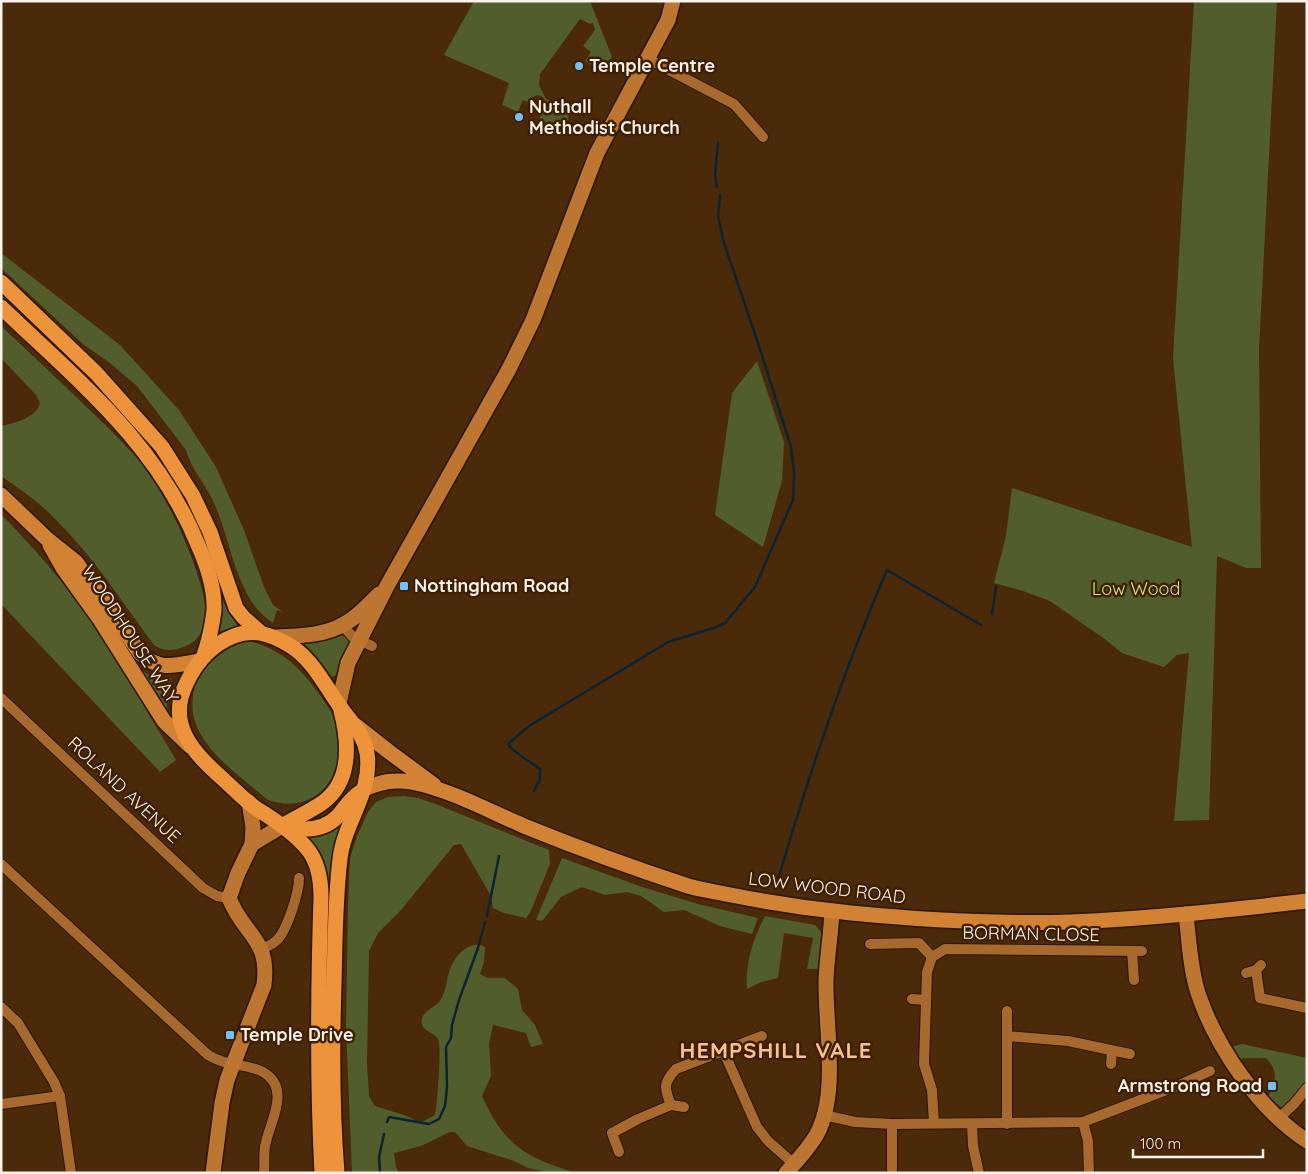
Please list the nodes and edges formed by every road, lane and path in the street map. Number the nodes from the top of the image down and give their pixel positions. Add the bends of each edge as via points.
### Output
1 (673, 1) edge
2 (648, 59) junction
3 (763, 137) dead end
4 (1, 282) edge
5 (1, 307) edge
6 (1, 495) edge
7 (46, 538) junction
8 (387, 586) junction
9 (342, 625) junction
10 (260, 632) junction
11 (276, 637) junction
12 (366, 643) junction
13 (202, 659) junction
14 (1, 698) edge
15 (339, 705) junction
16 (355, 725) junction
17 (190, 746) junction
18 (441, 789) junction
19 (364, 790) junction
20 (249, 802) junction
21 (306, 812) junction
22 (266, 813) junction
23 (282, 826) junction
24 (252, 844) junction
25 (1, 864) edge
26 (299, 878) dead end
27 (229, 898) junction
28 (1307, 901) edge
29 (832, 911) junction
30 (1186, 914) junction
31 (870, 944) dead end
32 (262, 949) junction
33 (932, 957) junction
34 (1254, 969) dead end
35 (1134, 980) dead end
36 (912, 999) dead end
37 (926, 1000) junction
38 (1, 1006) edge
39 (1307, 1008) edge
40 (1007, 1012) dead end
41 (762, 1036) dead end
42 (1007, 1036) junction
43 (723, 1050) junction
44 (1112, 1051) junction
45 (1130, 1054) dead end
46 (1111, 1064) dead end
47 (232, 1065) junction
48 (1210, 1071) dead end
49 (1307, 1088) edge
50 (60, 1096) junction
51 (1, 1104) edge
52 (671, 1105) junction
53 (684, 1107) dead end
54 (824, 1115) junction
55 (1279, 1118) junction
56 (1083, 1122) junction
57 (934, 1123) junction
58 (892, 1124) junction
59 (972, 1124) junction
60 (1007, 1124) junction
61 (1307, 1141) edge
62 (619, 1152) dead end
63 (790, 1169) edge
64 (71, 1173) edge
65 (213, 1173) edge
66 (264, 1173) edge
67 (322, 1173) edge
68 (337, 1173) edge
69 (892, 1173) edge
70 (979, 1173) edge
71 (1089, 1173) edge

1 - 2 street via 668,20
2 - 3 street via 734,104
2 - 8 street via 597,153 533,320 509,369
4 - 10 highway via 96,373 162,447 193,496 210,532 236,608
5 - 13 highway via 111,411 152,461 176,498 203,556 213,594 210,637
6 - 7 main road, WOODHOUSE WAY
7 - 13 main road, WOODHOUSE WAY via 76,562 140,653 150,661 172,666
7 - 17 main road, WOODHOUSE WAY via 164,721
8 - 9 street
8 - 12 street via 368,626
9 - 11 street via 313,634
9 - 12 street via 353,637
10 - 11 highway
10 - 13 highway via 236,635
11 - 15 highway via 305,657
12 - 15 street via 348,663
13 - 17 highway via 184,687 180,712
14 - 27 street, ROLAND AVENUE via 203,888
15 - 16 highway
15 - 21 highway via 346,731 346,764 333,792 323,803
16 - 18 main road
16 - 19 highway via 367,750 368,773
17 - 20 highway
18 - 19 main road, LOW WOOD ROAD via 389,780
18 - 29 main road, LOW WOOD ROAD via 603,858 692,887
19 - 23 highway via 352,798 332,822 322,827 304,830
19 - 68 highway via 345,839 339,866 333,1037
20 - 22 highway
20 - 24 street
21 - 22 highway
21 - 23 highway
22 - 23 highway
23 - 24 street
23 - 67 highway via 307,848 321,879 318,1037
24 - 27 street
25 - 47 street via 208,1055 218,1062
26 - 32 street via 299,886 279,938
27 - 32 street via 239,919
28 - 30 main road, LOW WOOD ROAD
29 - 30 main road, LOW WOOD ROAD via 976,921 1069,922
29 - 54 street via 826,979 828,1099
30 - 55 street via 1192,966 1208,1018 1243,1077
31 - 33 street via 919,943
32 - 47 street via 266,971 264,985
33 - 35 street, BORMAN CLOSE via 944,949 1137,951
33 - 37 street via 927,972
34 - 39 street via 1260,998
36 - 37 street
37 - 57 street via 924,1064 932,1090
38 - 50 street via 18,1023
40 - 42 street
41 - 43 street
42 - 44 street via 1068,1040
42 - 60 street
43 - 52 street via 676,1068 667,1078 665,1090
43 - 63 street via 757,1126
44 - 45 street
44 - 46 street
47 - 65 street via 222,1103
47 - 66 street via 263,1072 274,1082 278,1094 265,1143
48 - 56 street
49 - 55 street
50 - 51 street
50 - 64 street
52 - 53 street
52 - 62 street via 612,1133
54 - 58 street via 855,1122
54 - 63 street via 816,1135
55 - 61 street
56 - 60 street
56 - 71 street via 1088,1141
57 - 58 street
57 - 59 street
58 - 69 street
59 - 60 street
59 - 70 street

